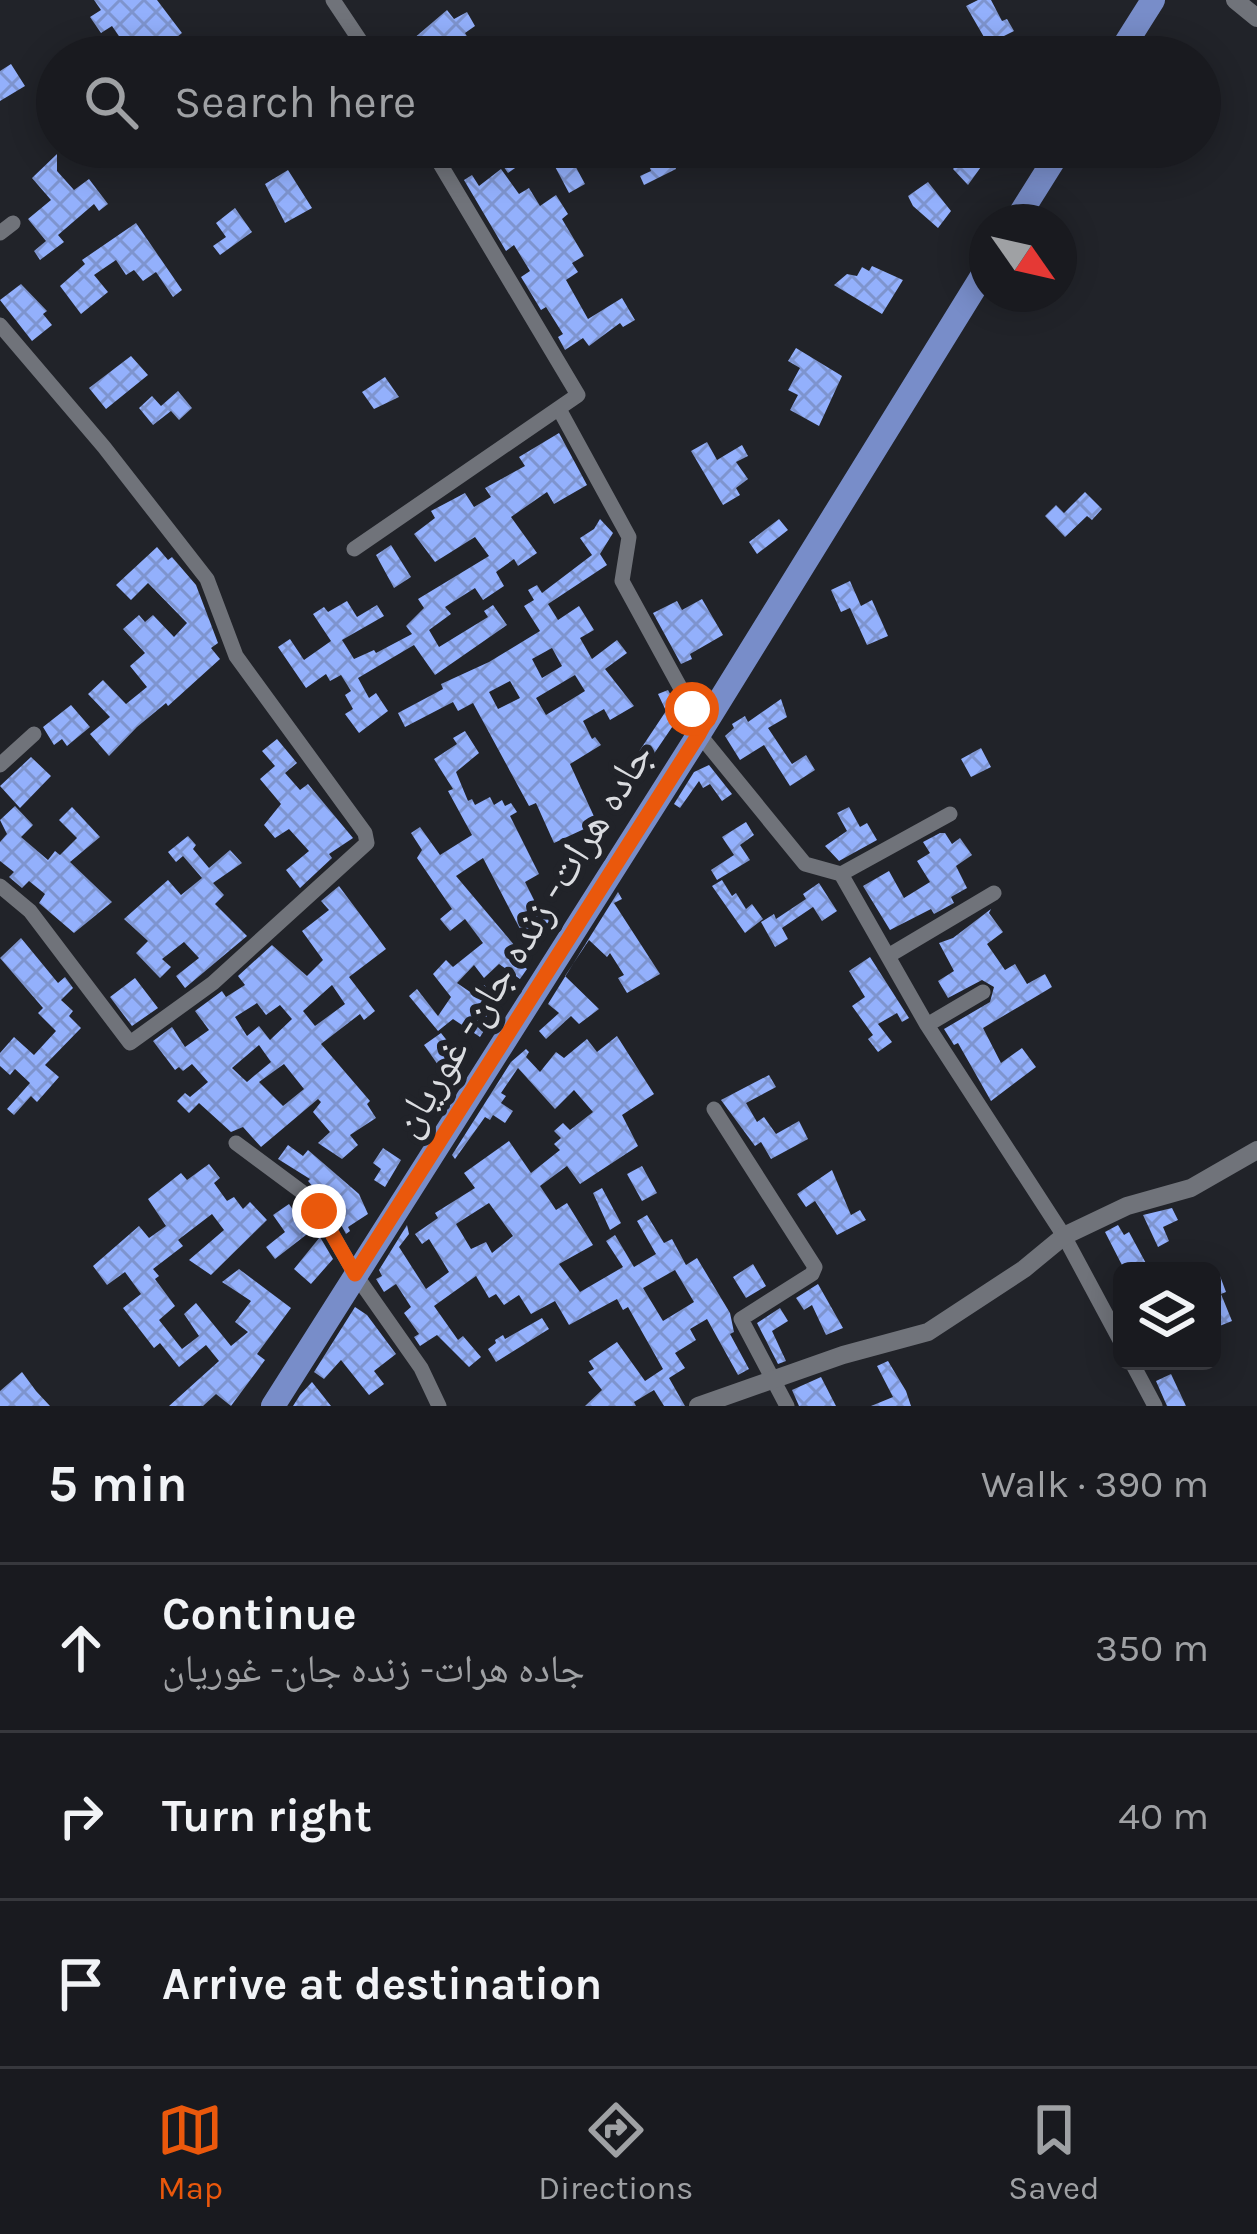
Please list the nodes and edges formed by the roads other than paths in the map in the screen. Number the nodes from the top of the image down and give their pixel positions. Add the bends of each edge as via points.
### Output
1 (333, 0) edge
2 (1153, 0) edge
3 (1235, 0) edge
4 (1257, 18) edge
5 (356, 36) edge
6 (1131, 36) edge
7 (443, 168) edge
8 (1049, 168) edge
9 (1027, 204) edge
10 (969, 297) edge
11 (0, 325) edge
12 (559, 409) junction
13 (354, 549) dead end
14 (702, 729) junction
15 (34, 734) dead end
16 (0, 765) edge
17 (950, 814) dead end
18 (841, 874) junction
19 (0, 886) edge
20 (994, 893) dead end
21 (888, 956) junction
22 (983, 992) dead end
23 (927, 1025) junction
24 (713, 1109) dead end
25 (236, 1142) dead end
26 (1257, 1150) edge
27 (1064, 1236) junction
28 (355, 1274) junction
29 (1113, 1327) edge
30 (1136, 1370) edge
31 (773, 1383) junction
32 (710, 1404) edge
33 (273, 1406) edge
34 (439, 1406) edge
35 (787, 1406) edge
36 (1155, 1406) edge

1 - 5 street
2 - 6 main road
3 - 4 street
7 - 12 street via 578,395
8 - 9 main road
10 - 14 main road, جاده هرات- زنده جان- غوریان
11 - 19 street via 207,580 236,656 367,844 213,983 130,1043 30,911
12 - 13 street
12 - 14 street via 629,537 622,581
14 - 18 street via 805,864
14 - 28 main road, جاده هرات- زنده جان- غوریان
15 - 16 street
17 - 18 street
18 - 21 street
20 - 21 street
21 - 23 street
22 - 23 street
23 - 27 street
24 - 31 street via 815,1267 741,1319
25 - 28 street via 302,1192
26 - 27 street via 1191,1188 1126,1206
27 - 29 street
27 - 31 street via 928,1332
28 - 33 main road, جاده هرات- زنده جان- غوریان
28 - 34 street
30 - 36 street
31 - 32 street
31 - 35 street

